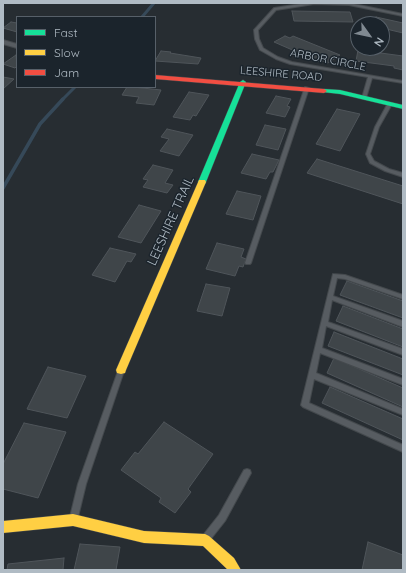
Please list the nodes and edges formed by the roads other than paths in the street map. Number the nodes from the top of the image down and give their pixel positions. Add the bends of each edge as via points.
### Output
1 (403, 15) edge
2 (3, 42) edge
3 (15, 46) edge
4 (3, 50) edge
5 (156, 77) edge
6 (370, 77) junction
7 (243, 82) junction
8 (403, 82) edge
9 (307, 88) junction
10 (364, 98) junction
11 (390, 104) junction
12 (403, 107) edge
13 (403, 175) edge
14 (248, 263) dead end
15 (330, 297) junction
16 (403, 297) edge
17 (324, 323) junction
18 (403, 324) edge
19 (318, 350) junction
20 (403, 352) edge
21 (121, 370) joint
22 (312, 375) junction
23 (403, 382) edge
24 (403, 412) edge
25 (403, 449) edge
26 (246, 474) dead end
27 (73, 520) junction
28 (3, 526) edge
29 (205, 540) junction
30 (235, 570) edge

1 - 6 lane, ARBOR CIRCLE via 349,4 314,3 275,9 256,30 261,49 277,58 291,63
2 - 3 street
3 - 4 street
5 - 7 street, LEESHIRE ROAD
6 - 8 lane, ARBOR CIRCLE
6 - 10 lane
7 - 9 street, LEESHIRE ROAD
7 - 21 street, LEESHIRE TRAIL via 220,142
9 - 10 street, LEESHIRE ROAD
9 - 14 lane
10 - 11 street, LEESHIRE ROAD
11 - 12 street, LEESHIRE ROAD
11 - 13 lane via 368,154 372,162
15 - 16 lane via 335,276
15 - 17 lane
15 - 18 lane
17 - 19 lane
17 - 20 lane
19 - 22 lane
19 - 23 lane
21 - 27 lane via 82,484
22 - 24 lane
22 - 25 lane via 305,405
26 - 29 lane via 222,518
27 - 28 street
27 - 29 street via 144,537
29 - 30 street via 230,562

